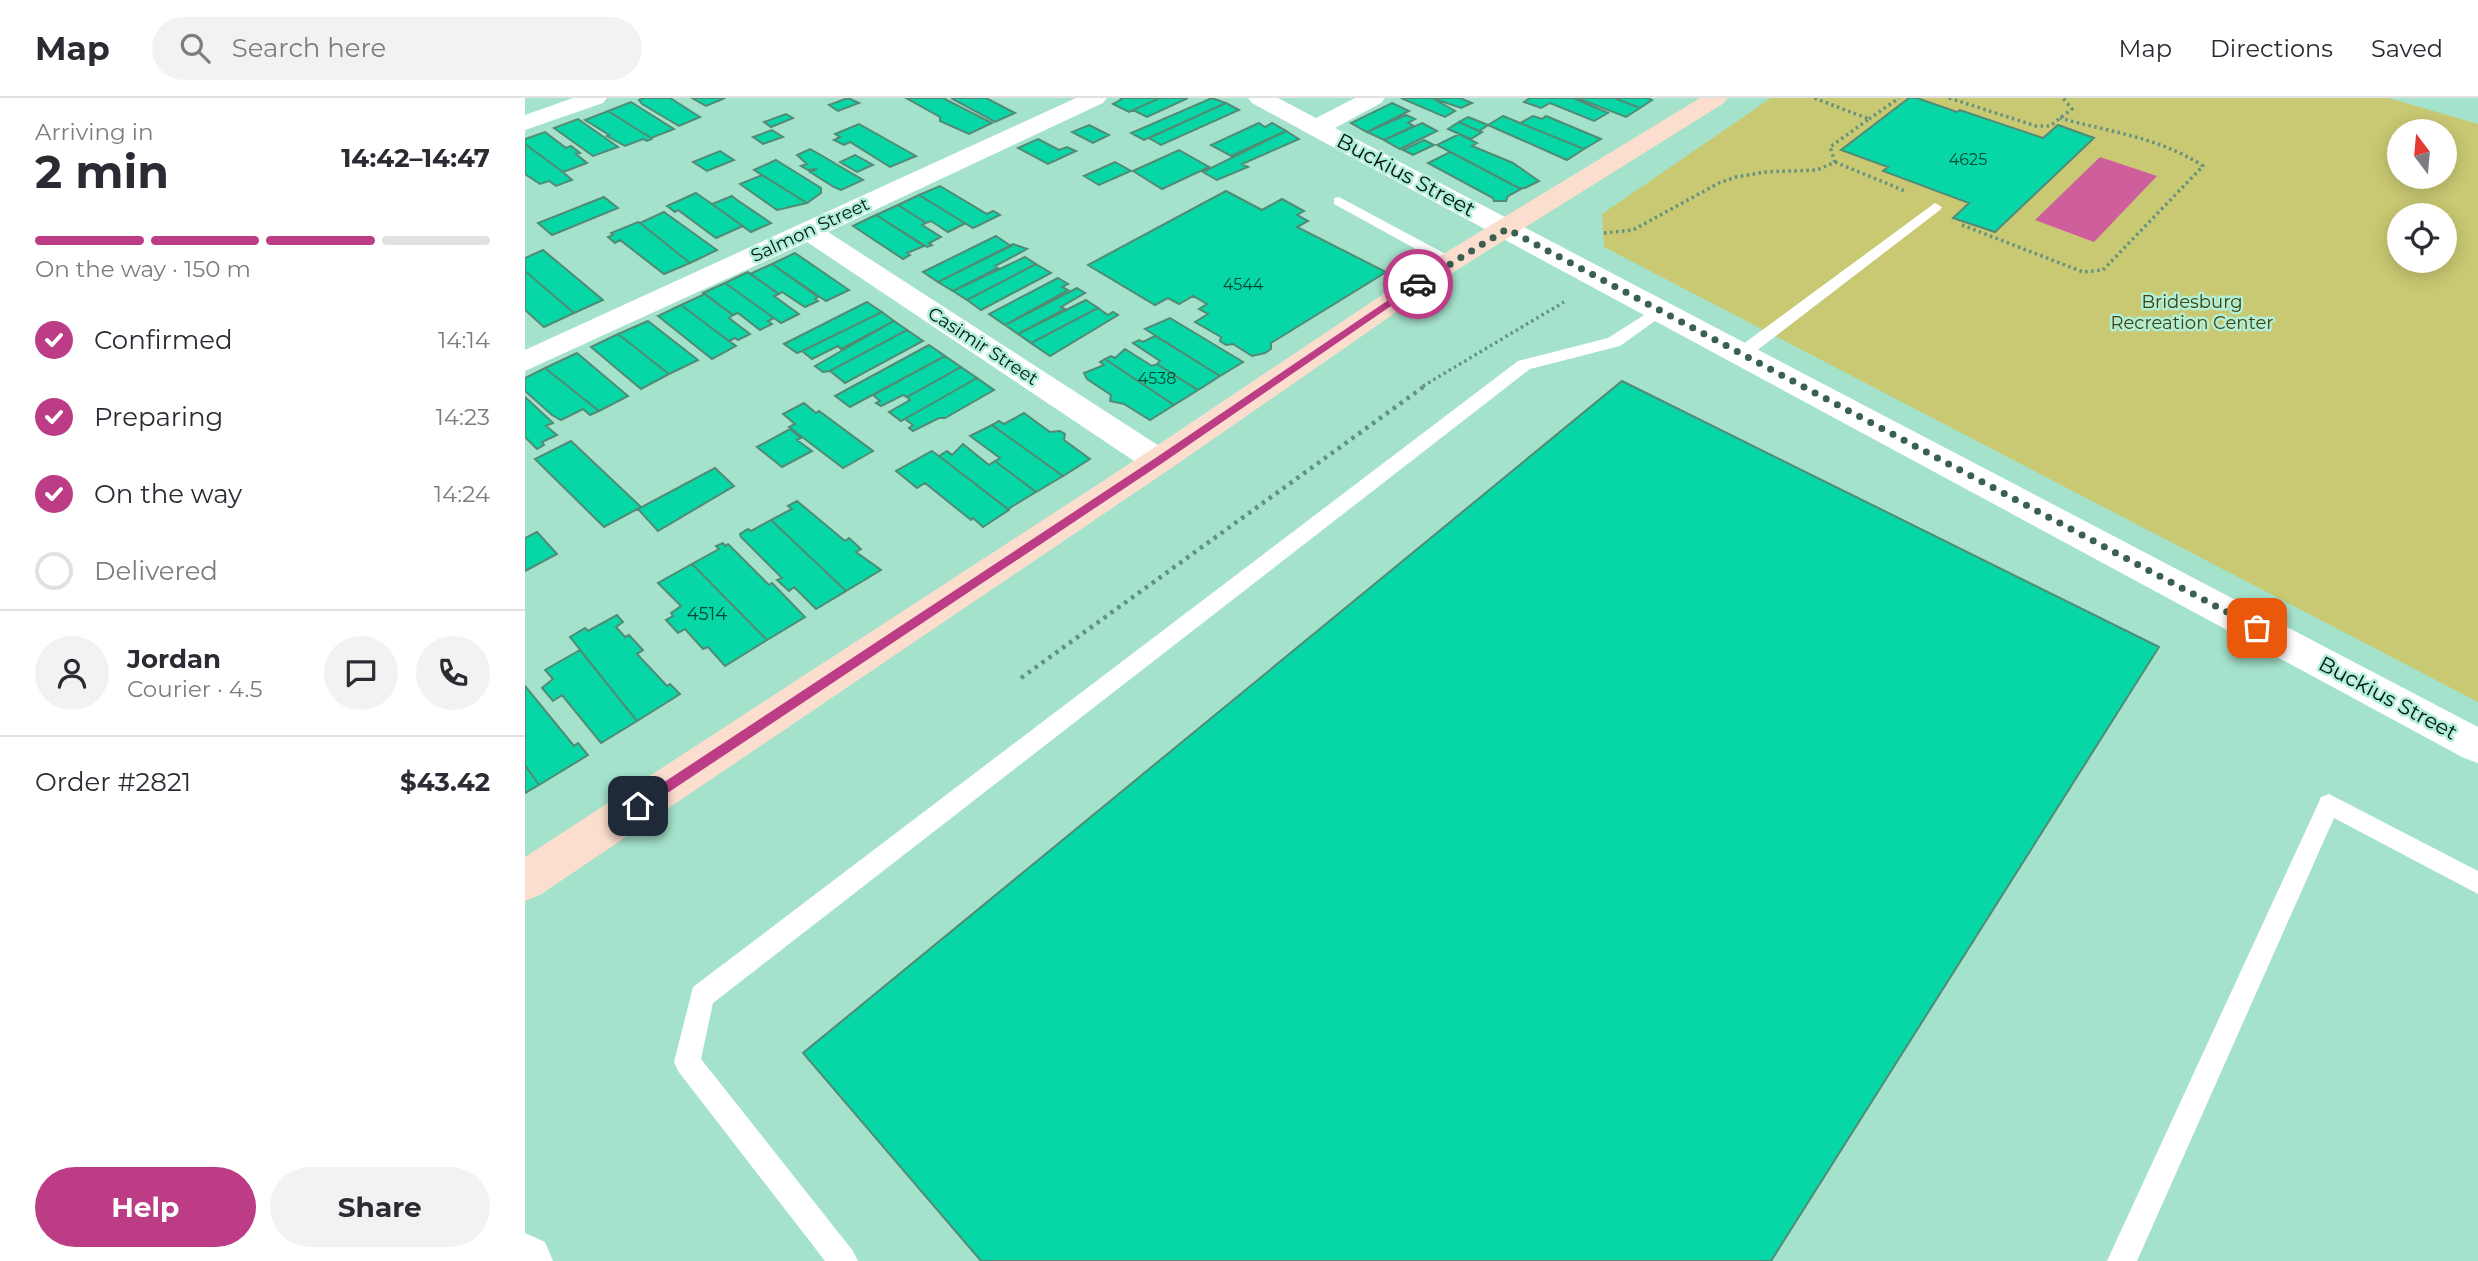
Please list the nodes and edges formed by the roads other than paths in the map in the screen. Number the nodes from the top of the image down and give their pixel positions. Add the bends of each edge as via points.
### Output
1 (595, 98) edge
2 (1095, 98) edge
3 (1260, 98) edge
4 (1373, 98) edge
5 (1716, 98) edge
6 (525, 124) edge
7 (1316, 128) junction
8 (1339, 201) dead end
9 (1935, 207) road end
10 (1507, 229) junction
11 (809, 231) junction
12 (1450, 262) junction
13 (1660, 310) junction
14 (1741, 354) junction
15 (525, 362) edge
16 (1157, 461) junction
17 (2478, 746) edge
18 (525, 881) edge
19 (2478, 883) edge
20 (843, 1261) edge
21 (2122, 1261) edge

1 - 6 street
2 - 11 street, Salmon Street
3 - 7 street, Buckius Street
4 - 7 street
5 - 10 main road
7 - 10 street, Buckius Street
8 - 12 lane
9 - 14 lane
10 - 12 main road
10 - 13 street, Buckius Street
11 - 15 street, Salmon Street
11 - 16 street, Casimir Street
12 - 16 main road
13 - 14 street, Buckius Street
13 - 20 lane via 1614,342 1524,365 702,996 687,1062
14 - 17 street, Buckius Street
16 - 18 main road
19 - 21 lane via 2329,804

